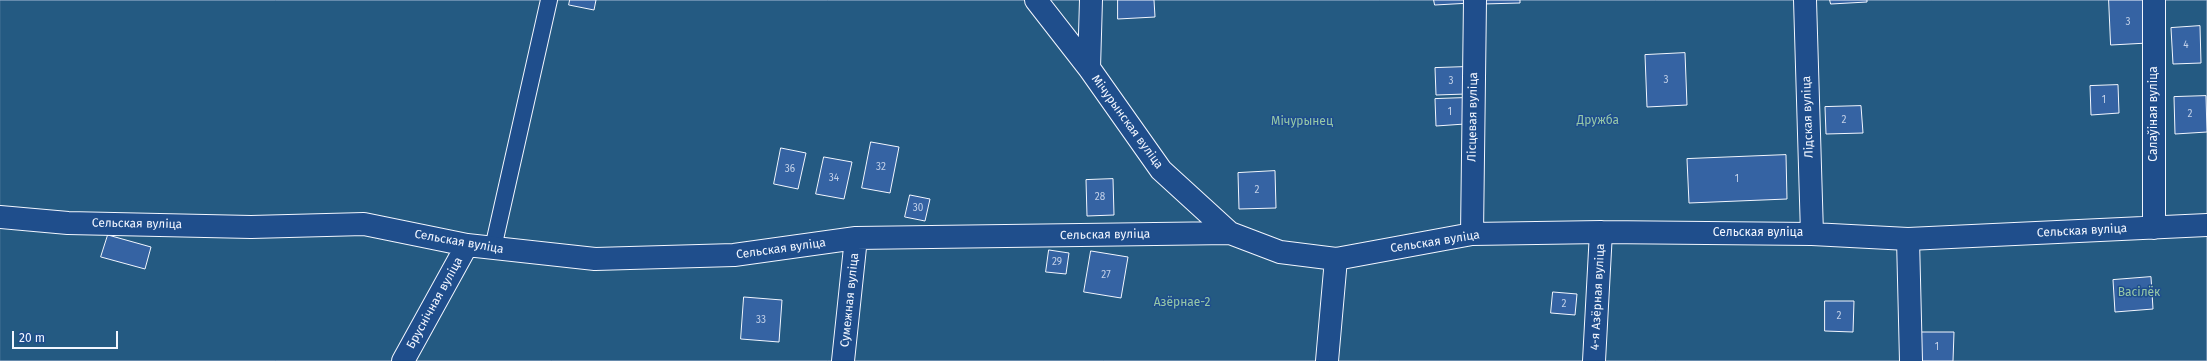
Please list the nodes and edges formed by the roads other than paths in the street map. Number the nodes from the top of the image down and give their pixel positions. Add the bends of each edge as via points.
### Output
1 (549, 0) edge
2 (1036, 0) edge
3 (1091, 0) edge
4 (1475, 0) edge
5 (1805, 0) edge
6 (2154, 0) edge
7 (1089, 68) junction
8 (0, 217) edge
9 (2207, 225) edge
10 (2154, 228) junction
11 (1601, 232) junction
12 (1230, 233) junction
13 (1472, 234) junction
14 (1812, 234) junction
15 (856, 238) junction
16 (1908, 239) junction
17 (467, 245) junction
18 (493, 248) junction
19 (1336, 259) junction
20 (403, 361) edge
21 (843, 361) edge
22 (1327, 361) edge
23 (1594, 361) edge
24 (1911, 361) edge

1 - 18 lane
2 - 7 street, Мічурынская вуліца
3 - 7 street
4 - 13 street, Лісцевая вуліца
5 - 14 street, Лідская вуліца
6 - 10 street, Салаўіная вуліца
7 - 12 street, Мічурынская вуліца via 1161,170
8 - 17 street, Сельская вуліца via 68,223 251,227 364,224
9 - 10 street, Сельская вуліца
10 - 16 street, Сельская вуліца
11 - 13 street, Сельская вуліца
11 - 14 street, Сельская вуліца
11 - 23 street, 4-я Азёрная вуліца
12 - 15 street, Сельская вуліца
12 - 19 street, Сельская вуліца via 1280,252
13 - 19 street, Сельская вуліца
14 - 16 street, Сельская вуліца
15 - 18 street, Сельская вуліца via 734,255 595,259
15 - 21 street, Сумежная вуліца
16 - 24 street
17 - 18 street, Сельская вуліца
17 - 20 street, Бруснічная вуліца
19 - 22 street

